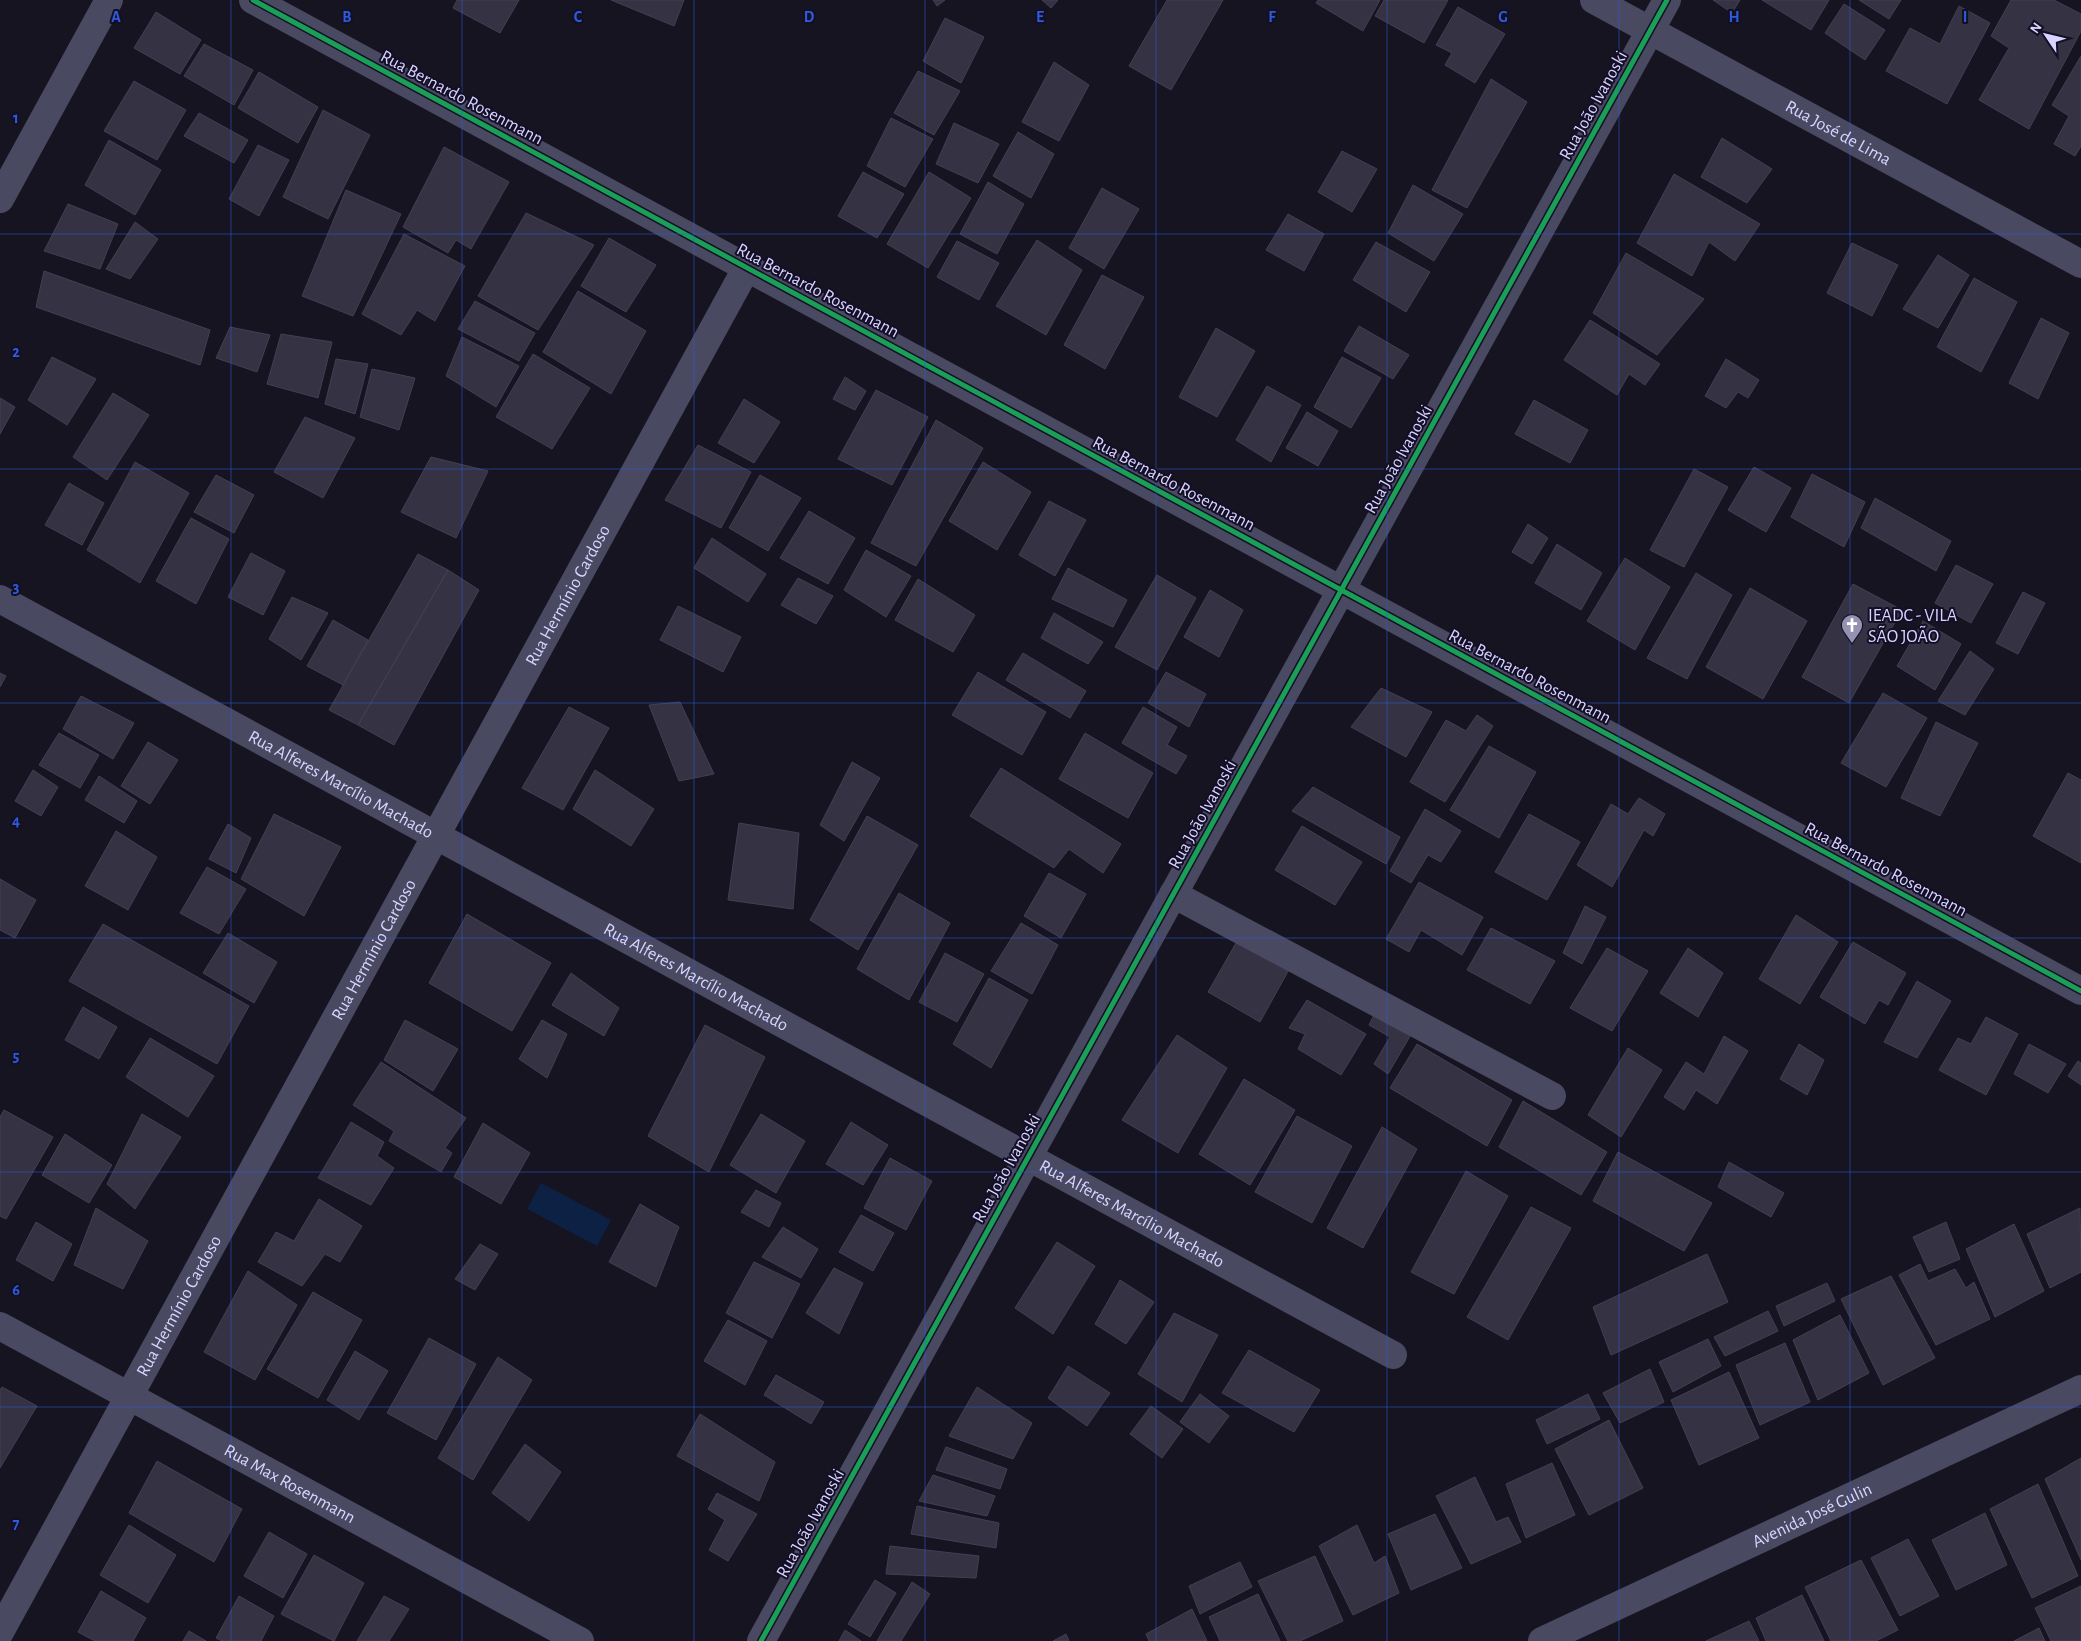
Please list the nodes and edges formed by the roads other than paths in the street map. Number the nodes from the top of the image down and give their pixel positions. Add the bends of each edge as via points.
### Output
1 (109, 0) edge
2 (253, 0) edge
3 (1594, 0) edge
4 (1667, 0) edge
5 (1650, 30) junction
6 (0, 199) edge
7 (2081, 264) edge
8 (747, 268) junction
9 (1342, 590) junction
10 (0, 599) edge
11 (436, 836) junction
12 (1173, 894) junction
13 (2081, 990) edge
14 (1552, 1096) dead end
15 (1028, 1157) junction
16 (0, 1326) edge
17 (1392, 1355) dead end
18 (2081, 1389) edge
19 (129, 1396) junction
20 (0, 1632) edge
21 (580, 1641) edge
22 (761, 1641) edge
23 (1542, 1641) edge

1 - 6 street
2 - 8 street, Rua Bernardo Rosenmann
3 - 5 street, Rua José de Lima
4 - 5 street, Rua João Ivanoski
5 - 7 street, Rua José de Lima
5 - 9 street, Rua João Ivanoski
8 - 9 street, Rua Bernardo Rosenmann
8 - 11 street, Rua Hermínio Cardoso
9 - 12 street, Rua João Ivanoski
9 - 13 street, Rua Bernardo Rosenmann
10 - 11 street, Rua Alferes Marcílio Machado
11 - 15 street, Rua Alferes Marcílio Machado
11 - 19 street, Rua Hermínio Cardoso
12 - 14 street
12 - 15 street, Rua João Ivanoski
15 - 17 street, Rua Alferes Marcílio Machado
15 - 22 street, Rua João Ivanoski
16 - 19 street, Rua Max Rosenmann
18 - 23 street, Avenida José Gulin
19 - 20 street, Rua Hermínio Cardoso
19 - 21 street, Rua Max Rosenmann

